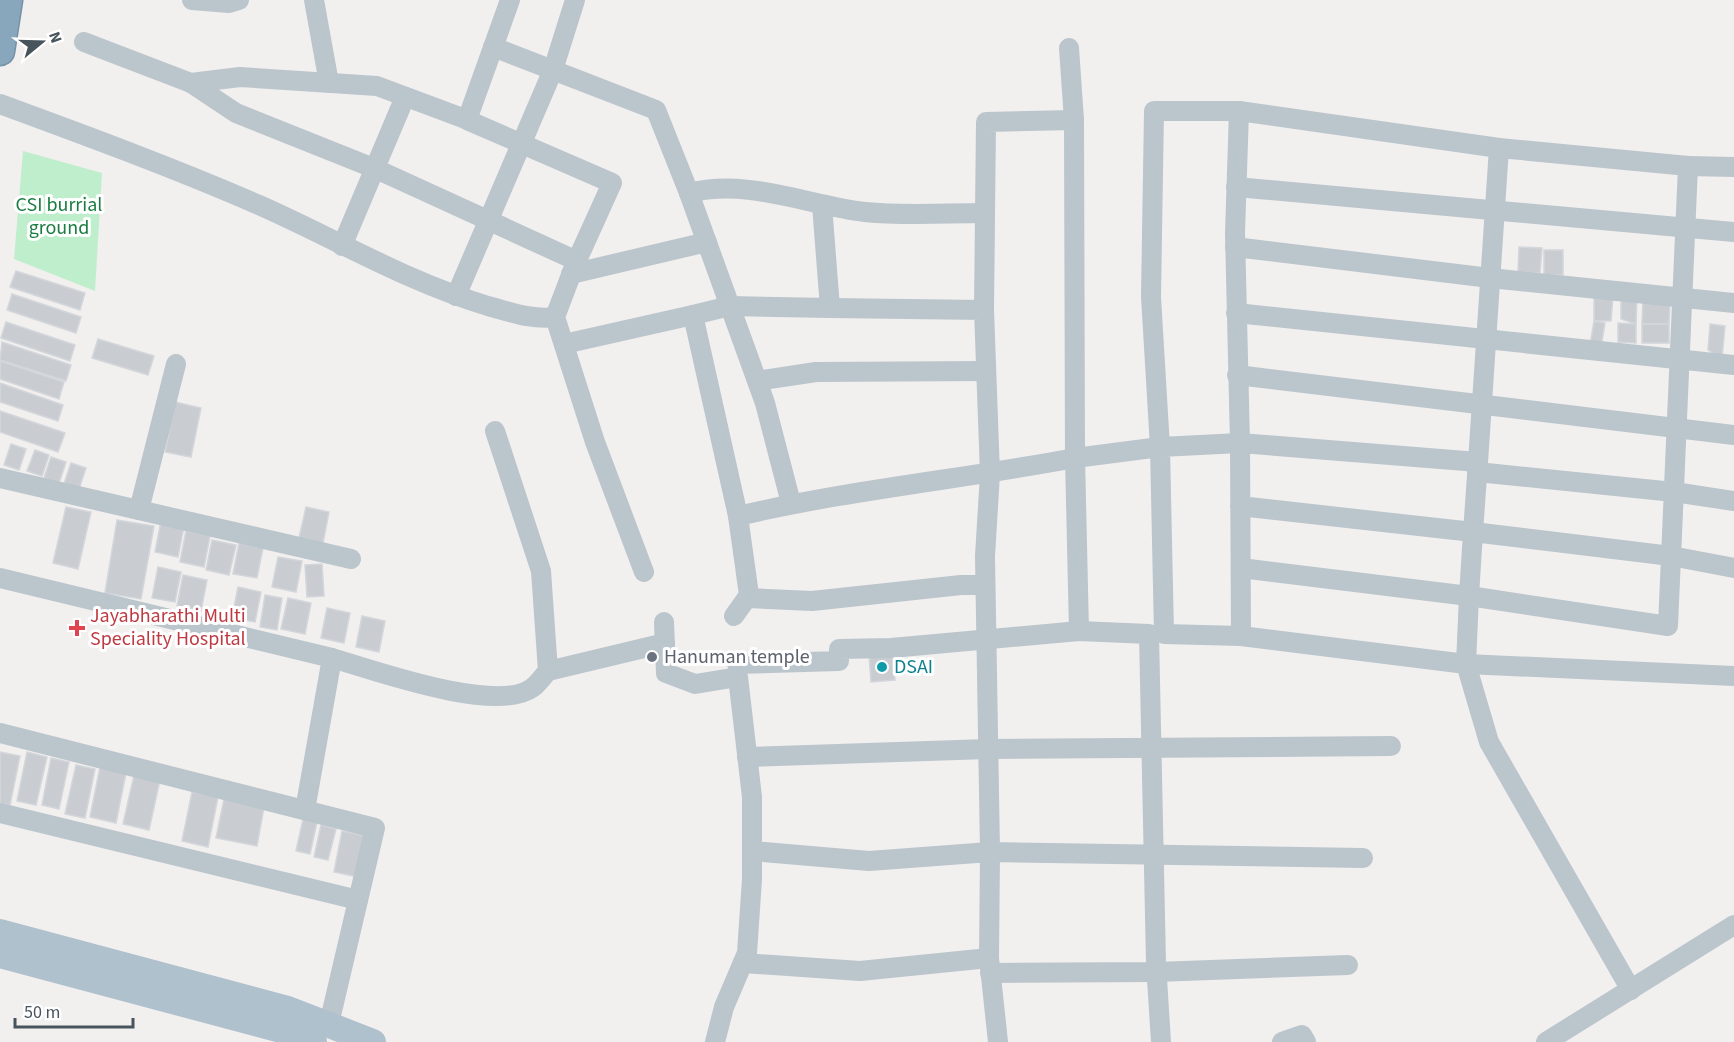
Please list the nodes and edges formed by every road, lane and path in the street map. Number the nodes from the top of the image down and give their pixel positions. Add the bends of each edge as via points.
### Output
1 (8, 0) edge
2 (192, 0) edge
3 (239, 0) edge
4 (314, 0) edge
5 (510, 0) edge
6 (575, 0) edge
7 (84, 42) dead end
8 (493, 47) junction
9 (1069, 48) dead end
10 (0, 51) edge
11 (553, 70) junction
12 (191, 83) junction
13 (329, 83) junction
14 (405, 97) junction
15 (0, 104) edge
16 (1239, 111) junction
17 (468, 120) junction
18 (1074, 120) junction
19 (522, 144) junction
20 (1499, 148) junction
21 (1688, 166) junction
22 (1734, 167) edge
23 (376, 169) junction
24 (1236, 187) junction
25 (689, 193) junction
26 (822, 204) junction
27 (1495, 209) junction
28 (985, 213) junction
29 (490, 221) junction
30 (1685, 228) junction
31 (1734, 232) edge
32 (707, 242) junction
33 (342, 246) junction
34 (1235, 247) junction
35 (574, 268) junction
36 (1490, 278) junction
37 (456, 296) junction
38 (1682, 298) junction
39 (1734, 303) edge
40 (730, 306) junction
41 (830, 308) junction
42 (984, 310) junction
43 (1236, 313) junction
44 (693, 315) junction
45 (555, 317) junction
46 (1486, 337) junction
47 (564, 344) junction
48 (1679, 359) junction
49 (176, 364) dead end
50 (1734, 365) edge
51 (986, 371) junction
52 (1237, 375) junction
53 (757, 381) junction
54 (1482, 405) junction
55 (1676, 429) junction
56 (495, 431) dead end
57 (1734, 435) edge
58 (1240, 443) junction
59 (1160, 447) junction
60 (1075, 458) junction
61 (1477, 467) junction
62 (990, 474) junction
63 (0, 478) edge
64 (1674, 492) junction
65 (1734, 501) edge
66 (791, 504) junction
67 (1240, 506) junction
68 (139, 510) junction
69 (738, 516) junction
70 (1473, 532) junction
71 (1671, 556) junction
72 (351, 559) dead end
73 (1241, 568) junction
74 (1734, 568) edge
75 (644, 572) dead end
76 (0, 578) edge
77 (986, 585) junction
78 (1469, 596) junction
79 (747, 598) junction
80 (734, 616) dead end
81 (664, 622) dead end
82 (1079, 631) junction
83 (1157, 634) junction
84 (1241, 636) junction
85 (986, 639) junction
86 (665, 643) junction
87 (332, 658) junction
88 (737, 664) dead end
89 (1466, 664) junction
90 (548, 671) junction
91 (1734, 676) edge
92 (0, 733) edge
93 (1390, 746) dead end
94 (1152, 748) junction
95 (988, 749) junction
96 (747, 757) junction
97 (305, 810) junction
98 (0, 813) edge
99 (752, 851) junction
100 (990, 852) junction
101 (1155, 854) junction
102 (1363, 858) dead end
103 (358, 900) junction
104 (1734, 925) edge
105 (0, 932) edge
106 (0, 955) edge
107 (743, 963) junction
108 (990, 965) junction
109 (1348, 965) dead end
110 (1156, 972) junction
111 (1631, 990) junction
112 (322, 1033) edge
113 (373, 1042) edge
114 (715, 1042) edge
115 (998, 1042) edge
116 (1161, 1042) edge
117 (1282, 1042) edge
118 (1306, 1042) edge
119 (1546, 1042) edge

1 - 10 highway
2 - 3 street
4 - 13 street
5 - 8 street
6 - 11 street
7 - 12 street
8 - 11 street
8 - 17 street
9 - 18 street
11 - 19 street
11 - 25 street via 656,110
12 - 13 street via 240,77
12 - 23 street via 236,113
13 - 14 street via 376,86
14 - 17 street
14 - 23 street
15 - 33 street via 163,164 262,206
16 - 20 street
16 - 24 street
16 - 59 street via 1154,111 1151,297
17 - 19 street
18 - 28 street via 986,122
18 - 60 street
19 - 29 street
19 - 35 street via 612,183
20 - 21 street
20 - 27 street
21 - 22 street
21 - 30 street
23 - 29 street
23 - 33 street
24 - 27 street
24 - 34 street
25 - 26 street via 710,188 758,190
25 - 32 street
26 - 28 street via 867,212
26 - 41 street
27 - 30 street
27 - 36 street
28 - 42 street
29 - 35 street
29 - 37 street
30 - 31 street
30 - 38 street
32 - 35 street
32 - 40 street
33 - 37 street
34 - 36 street
34 - 43 street
35 - 45 street
36 - 38 street
36 - 46 street
37 - 45 street via 536,319
38 - 39 street
38 - 48 street
40 - 41 street
40 - 44 street
40 - 53 street
41 - 42 street
42 - 51 street
43 - 46 street
43 - 52 street
44 - 47 street
44 - 69 street
45 - 47 street
46 - 48 street
46 - 54 street
47 - 75 street via 595,442
48 - 50 street
48 - 55 street
49 - 68 street
51 - 53 street via 816,372
51 - 62 street
52 - 54 street
52 - 58 street
53 - 66 street
54 - 55 street
54 - 61 street
55 - 57 street
55 - 64 street
56 - 90 street via 541,571
58 - 59 street
58 - 61 street
58 - 67 street
59 - 60 street
59 - 83 street
60 - 62 street
60 - 82 street
61 - 64 street
61 - 70 street
62 - 66 street
62 - 77 street
63 - 68 street
64 - 65 street
64 - 71 street
66 - 69 street
67 - 70 street
67 - 73 street
68 - 72 street
69 - 79 street
70 - 71 street
70 - 78 street
71 - 74 street
71 - 78 street via 1668,626
73 - 78 street
73 - 84 street
76 - 87 street
77 - 79 street via 812,601
77 - 85 street
78 - 89 street
79 - 80 street
81 - 86 street
82 - 83 street
82 - 85 street
83 - 84 street
83 - 94 street
84 - 89 street
85 - 88 street via 839,649 839,661
85 - 95 street
86 - 90 street
86 - 96 street via 666,673 695,684 738,677
87 - 90 street via 446,691 509,696 532,689
87 - 97 street
89 - 91 street
89 - 111 street via 1489,742
92 - 97 street
93 - 94 street
94 - 95 street
94 - 101 street
95 - 96 street
95 - 100 street
96 - 99 street
97 - 103 street via 375,828
98 - 103 street
99 - 100 street via 869,861
99 - 107 street via 747,953
100 - 101 street
100 - 108 street
101 - 102 street
101 - 110 street
103 - 112 street
104 - 111 street
105 - 112 main road via 288,1009
106 - 112 main road via 260,1024
107 - 108 street via 860,971
107 - 114 street via 724,1007
108 - 110 street
108 - 115 street
109 - 110 street
110 - 116 street
111 - 119 street
112 - 113 main road
117 - 118 street via 1302,1035

